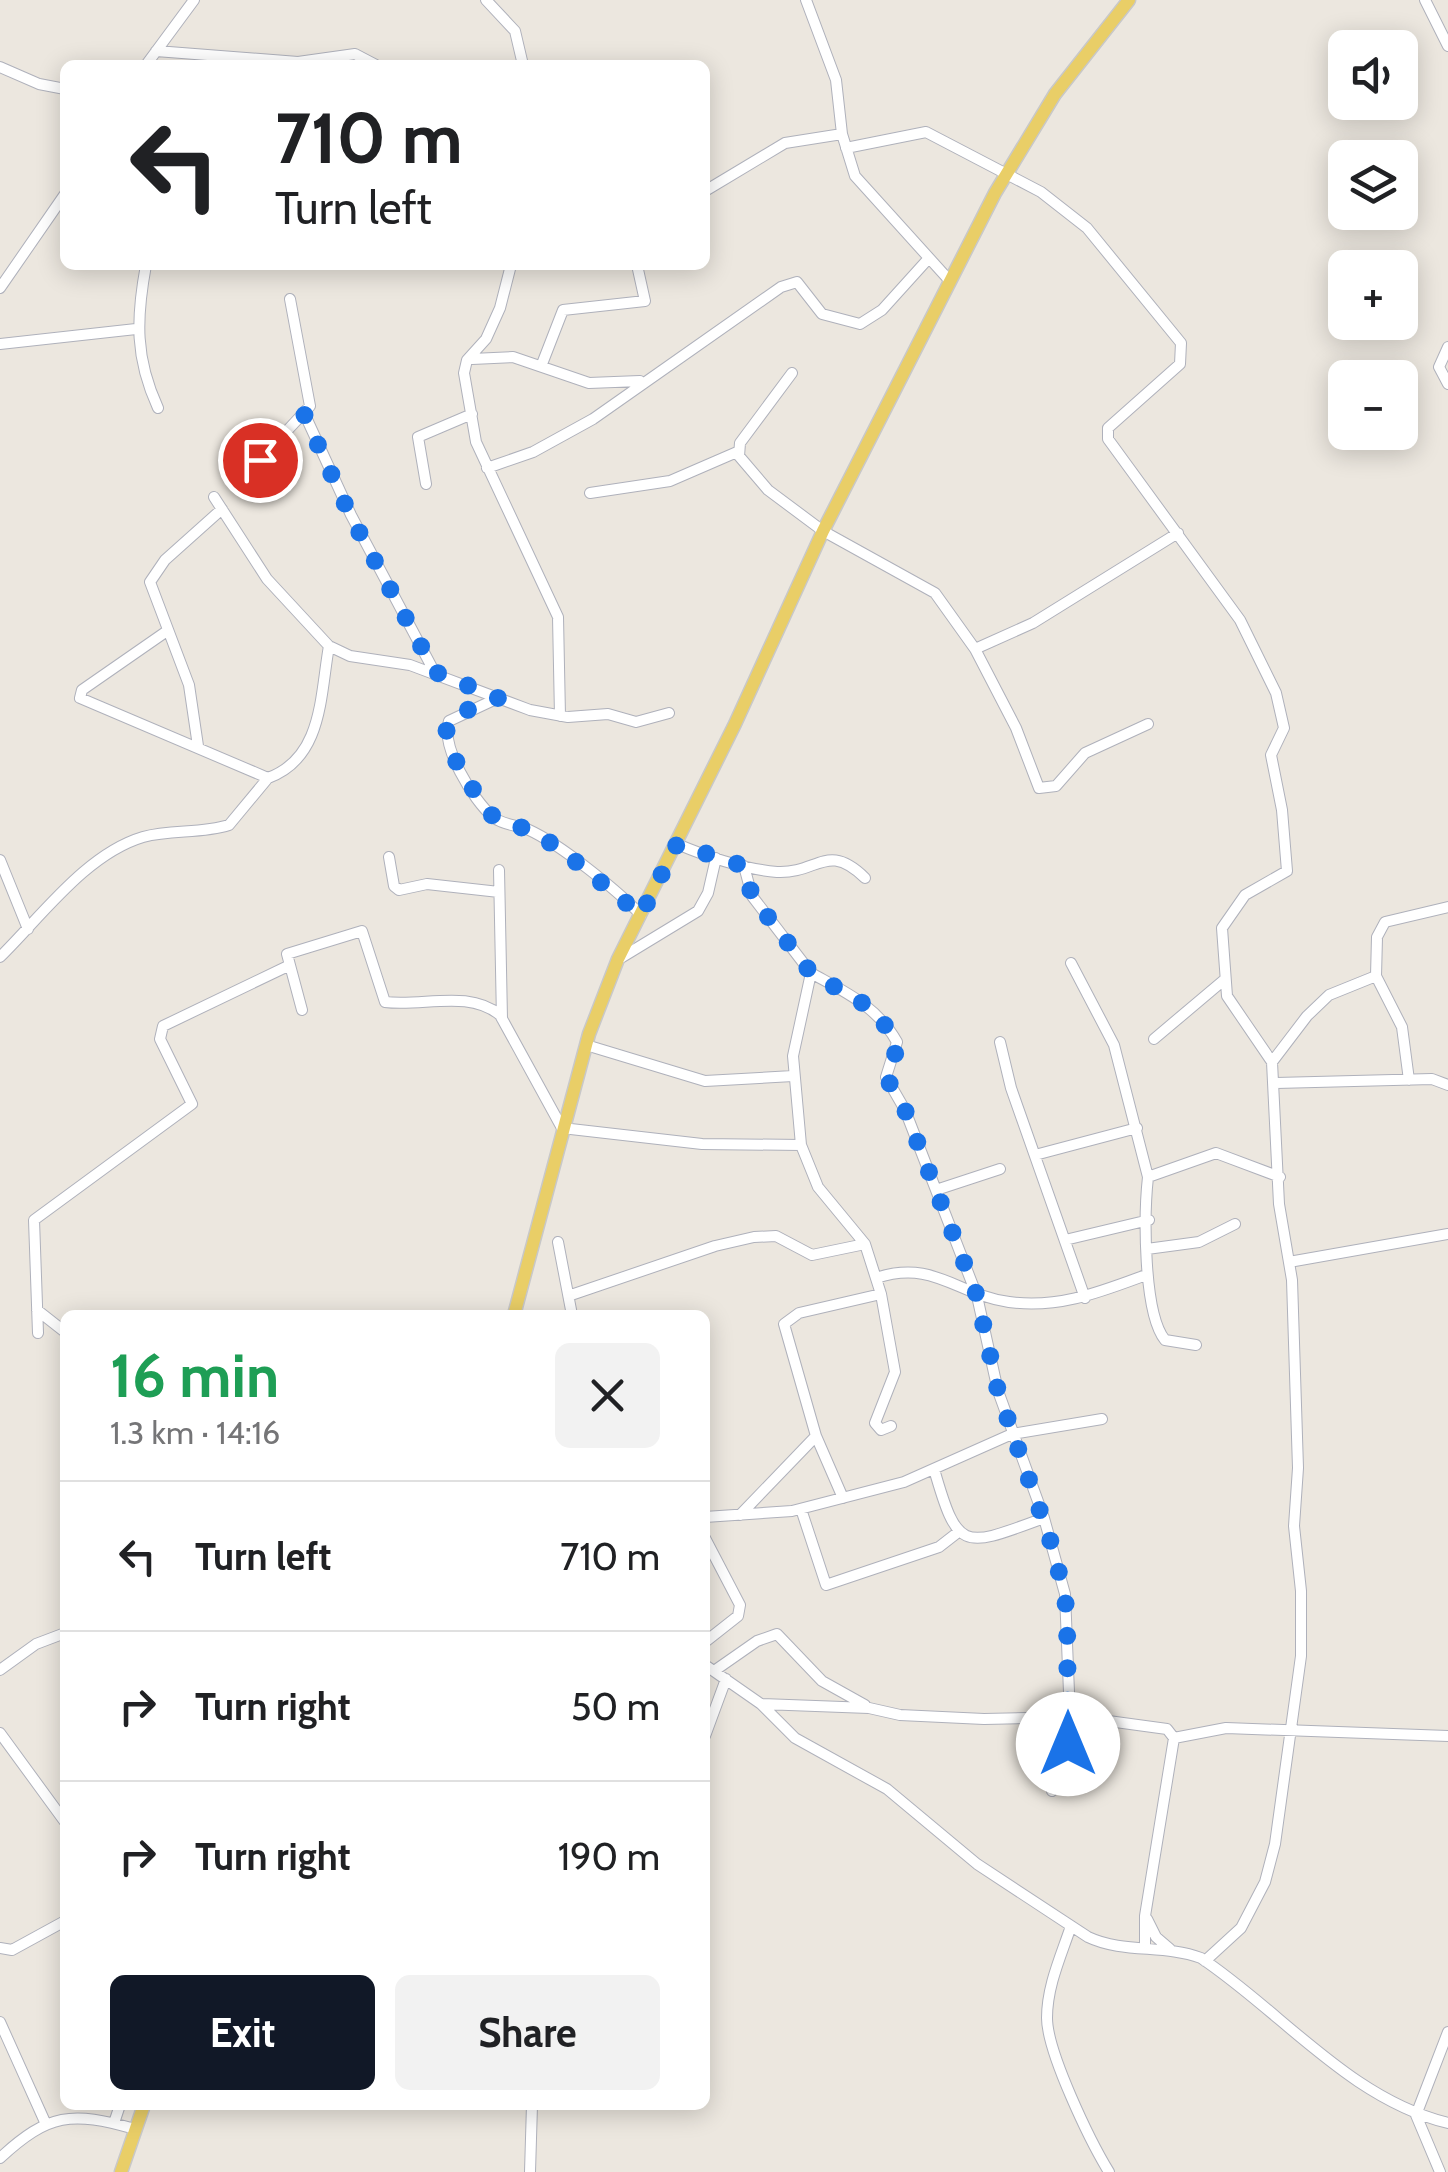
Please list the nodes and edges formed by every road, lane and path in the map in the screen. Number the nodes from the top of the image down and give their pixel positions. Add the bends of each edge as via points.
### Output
1 (194, 0) edge
2 (486, 0) edge
3 (806, 0) edge
4 (1129, 0) edge
5 (1425, 0) edge
6 (1448, 46) edge
7 (156, 51) junction
8 (150, 60) edge
9 (284, 60) edge
10 (324, 60) edge
11 (366, 60) edge
12 (522, 60) edge
13 (0, 67) edge
14 (60, 89) edge
15 (842, 134) junction
16 (846, 148) junction
17 (1006, 174) junction
18 (710, 187) edge
19 (60, 209) edge
20 (929, 258) junction
21 (145, 270) edge
22 (510, 270) edge
23 (638, 270) edge
24 (949, 280) junction
25 (0, 288) edge
26 (290, 299) dead end
27 (136, 329) junction
28 (0, 344) edge
29 (1448, 347) edge
30 (467, 360) junction
31 (542, 364) junction
32 (792, 373) dead end
33 (641, 381) junction
34 (1448, 384) edge
35 (158, 408) dead end
36 (304, 414) junction
37 (472, 414) junction
38 (737, 452) junction
39 (486, 468) junction
40 (244, 478) dead end
41 (426, 484) dead end
42 (590, 493) dead end
43 (214, 497) dead end
44 (222, 509) junction
45 (822, 531) junction
46 (1178, 533) junction
47 (167, 631) junction
48 (329, 646) junction
49 (975, 649) junction
50 (435, 672) junction
51 (498, 698) junction
52 (669, 713) dead end
53 (560, 716) junction
54 (1148, 724) dead end
55 (198, 746) junction
56 (268, 778) junction
57 (677, 844) junction
58 (389, 857) dead end
59 (716, 858) junction
60 (0, 860) edge
61 (744, 866) junction
62 (499, 870) dead end
63 (866, 878) dead end
64 (499, 892) junction
65 (1448, 906) edge
66 (641, 915) junction
67 (28, 930) junction
68 (0, 957) edge
69 (618, 959) junction
70 (1071, 963) dead end
71 (288, 966) junction
72 (811, 973) junction
73 (1376, 976) junction
74 (1224, 980) junction
75 (302, 1010) dead end
76 (502, 1020) junction
77 (1154, 1039) dead end
78 (1000, 1042) dead end
79 (586, 1045) junction
80 (1272, 1062) junction
81 (794, 1076) junction
82 (1409, 1080) junction
83 (1276, 1083) junction
84 (1448, 1085) edge
85 (562, 1128) junction
86 (1137, 1128) junction
87 (801, 1145) junction
88 (1035, 1154) junction
89 (1000, 1170) dead end
90 (1280, 1177) junction
91 (1148, 1178) junction
92 (936, 1190) junction
93 (1149, 1220) junction
94 (1235, 1224) dead end
95 (1448, 1234) edge
96 (1065, 1240) junction
97 (558, 1242) dead end
98 (865, 1244) junction
99 (1147, 1249) junction
100 (1289, 1262) junction
101 (1146, 1275) junction
102 (876, 1278) junction
103 (882, 1294) junction
104 (571, 1296) junction
105 (977, 1296) junction
106 (1085, 1298) junction
107 (37, 1310) junction
108 (515, 1310) edge
109 (572, 1310) edge
110 (60, 1328) edge
111 (38, 1333) dead end
112 (1196, 1345) dead end
113 (1102, 1419) dead end
114 (891, 1426) dead end
115 (1012, 1434) junction
116 (816, 1436) junction
117 (934, 1469) junction
118 (844, 1498) junction
119 (801, 1509) junction
120 (740, 1515) junction
121 (710, 1518) edge
122 (1044, 1518) junction
123 (957, 1533) junction
124 (710, 1548) edge
125 (60, 1635) edge
126 (710, 1638) edge
127 (710, 1668) edge
128 (0, 1670) edge
129 (726, 1679) junction
130 (762, 1704) junction
131 (869, 1708) junction
132 (1070, 1717) junction
133 (710, 1722) edge
134 (1293, 1730) junction
135 (0, 1733) edge
136 (1448, 1736) edge
137 (1174, 1738) junction
138 (1052, 1791) dead end
139 (60, 1815) edge
140 (1146, 1916) junction
141 (60, 1923) edge
142 (1071, 1926) junction
143 (1145, 1948) junction
144 (6, 1949) edge
145 (1170, 1950) junction
146 (1205, 1960) junction
147 (0, 1962) edge
148 (0, 2022) edge
149 (1448, 2032) edge
150 (118, 2110) edge
151 (142, 2110) edge
152 (532, 2110) edge
153 (1416, 2115) junction
154 (45, 2122) junction
155 (114, 2122) junction
156 (1448, 2122) edge
157 (136, 2128) junction
158 (0, 2158) edge
159 (121, 2172) edge
160 (530, 2172) edge
161 (1109, 2172) edge
162 (1440, 2172) edge

1 - 7 street
2 - 12 street via 515,31
3 - 15 street via 836,80
4 - 17 main road via 1055,94
5 - 6 street
7 - 8 street
7 - 9 street
10 - 11 street via 355,54
13 - 14 street
15 - 16 street
15 - 18 street via 785,142
16 - 17 street via 926,132
16 - 20 street via 862,188
17 - 24 main road
17 - 46 street via 1087,228 1181,344 1180,364 1108,428 1116,456
19 - 25 street
20 - 24 street
20 - 33 street via 869,321 829,318 792,282
21 - 27 street
22 - 30 street via 486,340
23 - 31 street via 646,300 564,310
24 - 45 main road
26 - 36 street via 310,394
27 - 28 street
27 - 35 street via 142,370
29 - 34 street via 1438,367
30 - 31 street via 493,356
30 - 37 street
31 - 33 street via 589,383
32 - 38 street
33 - 39 street via 593,419 534,452
36 - 40 street
36 - 50 street
37 - 39 street
37 - 41 street via 418,437
38 - 42 street via 670,481
38 - 45 street via 768,490
39 - 53 street via 554,601
43 - 44 street
44 - 47 street via 151,577
44 - 48 street via 267,579
45 - 49 street via 935,594
45 - 57 main road
46 - 49 street via 1033,622
46 - 74 street via 1240,620 1276,693 1284,728 1271,756 1287,871 1230,911 1220,946
47 - 55 street via 190,684
47 - 55 street via 82,690 80,698
48 - 50 street
48 - 56 street via 309,748 286,772
49 - 54 street via 1039,788 1056,786 1085,753
50 - 51 street
51 - 53 street
51 - 66 street via 449,721 447,740 459,770 494,818 559,848
52 - 53 street via 636,722 608,714
55 - 56 street
56 - 67 street via 229,826 147,836 113,852
57 - 59 street
57 - 66 main road
58 - 64 street via 399,890 427,884
59 - 61 street
59 - 69 street via 698,911
60 - 67 street
61 - 63 street via 782,872 834,859
61 - 72 street via 752,896
62 - 64 street
64 - 76 street
65 - 73 street via 1385,922 1377,936
66 - 69 main road
67 - 68 street
69 - 79 main road
70 - 86 street via 1114,1045
71 - 75 street
71 - 76 street via 287,954 296,948 362,931 386,1002 481,1004
71 - 107 street via 163,1026 160,1038 192,1104 38,1215 32,1231
72 - 81 street via 794,1041
72 - 92 street via 862,1001 892,1034 897,1049 886,1077
73 - 80 street via 1329,996
73 - 82 street via 1402,1027
74 - 77 street
74 - 80 street via 1231,1005
76 - 85 street
78 - 88 street
79 - 81 street via 704,1081
79 - 85 main road
80 - 83 street
81 - 87 street
82 - 83 street
82 - 84 street
83 - 90 street
85 - 87 street via 702,1144
85 - 108 main road
86 - 88 street
86 - 91 street
87 - 98 street via 818,1187
88 - 96 street
89 - 92 street
90 - 91 street via 1216,1152
90 - 100 street
91 - 93 street
92 - 105 street
93 - 96 street
93 - 99 street
94 - 99 street via 1199,1242
95 - 100 street
96 - 106 street
97 - 104 street
98 - 102 street
98 - 104 street via 812,1255 776,1236 754,1238
99 - 101 street
100 - 134 street via 1301,1591
101 - 106 street
101 - 112 street via 1157,1331 1165,1340
102 - 103 street
102 - 105 street via 921,1271
103 - 114 street via 895,1372 875,1423 880,1430
103 - 116 street via 822,1306 784,1324
104 - 109 street
105 - 106 street via 1042,1304
105 - 115 street
107 - 110 street
107 - 111 street
113 - 115 street
115 - 117 street
115 - 122 street
116 - 118 street
116 - 120 street
117 - 118 street
117 - 123 street
118 - 119 street
119 - 120 street
119 - 123 street via 826,1586 939,1547
120 - 121 street
122 - 123 street via 1001,1534
122 - 132 street via 1065,1594
124 - 126 street via 740,1605 738,1616
125 - 128 street
127 - 129 street
127 - 131 street via 777,1634 822,1681
129 - 130 street
129 - 133 street
130 - 131 street
130 - 142 street via 795,1738 887,1789 977,1864
131 - 132 street via 900,1715
132 - 137 street via 1161,1728
132 - 138 street
134 - 136 street
134 - 137 street via 1226,1728
134 - 146 street via 1265,1882 1241,1928
135 - 139 street
137 - 140 street
140 - 143 street
140 - 145 street
141 - 144 street
142 - 143 street via 1102,1944
142 - 161 street via 1050,1986 1047,2020 1052,2046
143 - 145 street
144 - 147 street
145 - 146 street
146 - 153 street via 1368,2088
148 - 154 street
149 - 153 street
150 - 155 street
151 - 157 main road
152 - 160 street
153 - 156 street
153 - 162 street
154 - 155 street
154 - 158 street
155 - 157 street
157 - 159 main road

